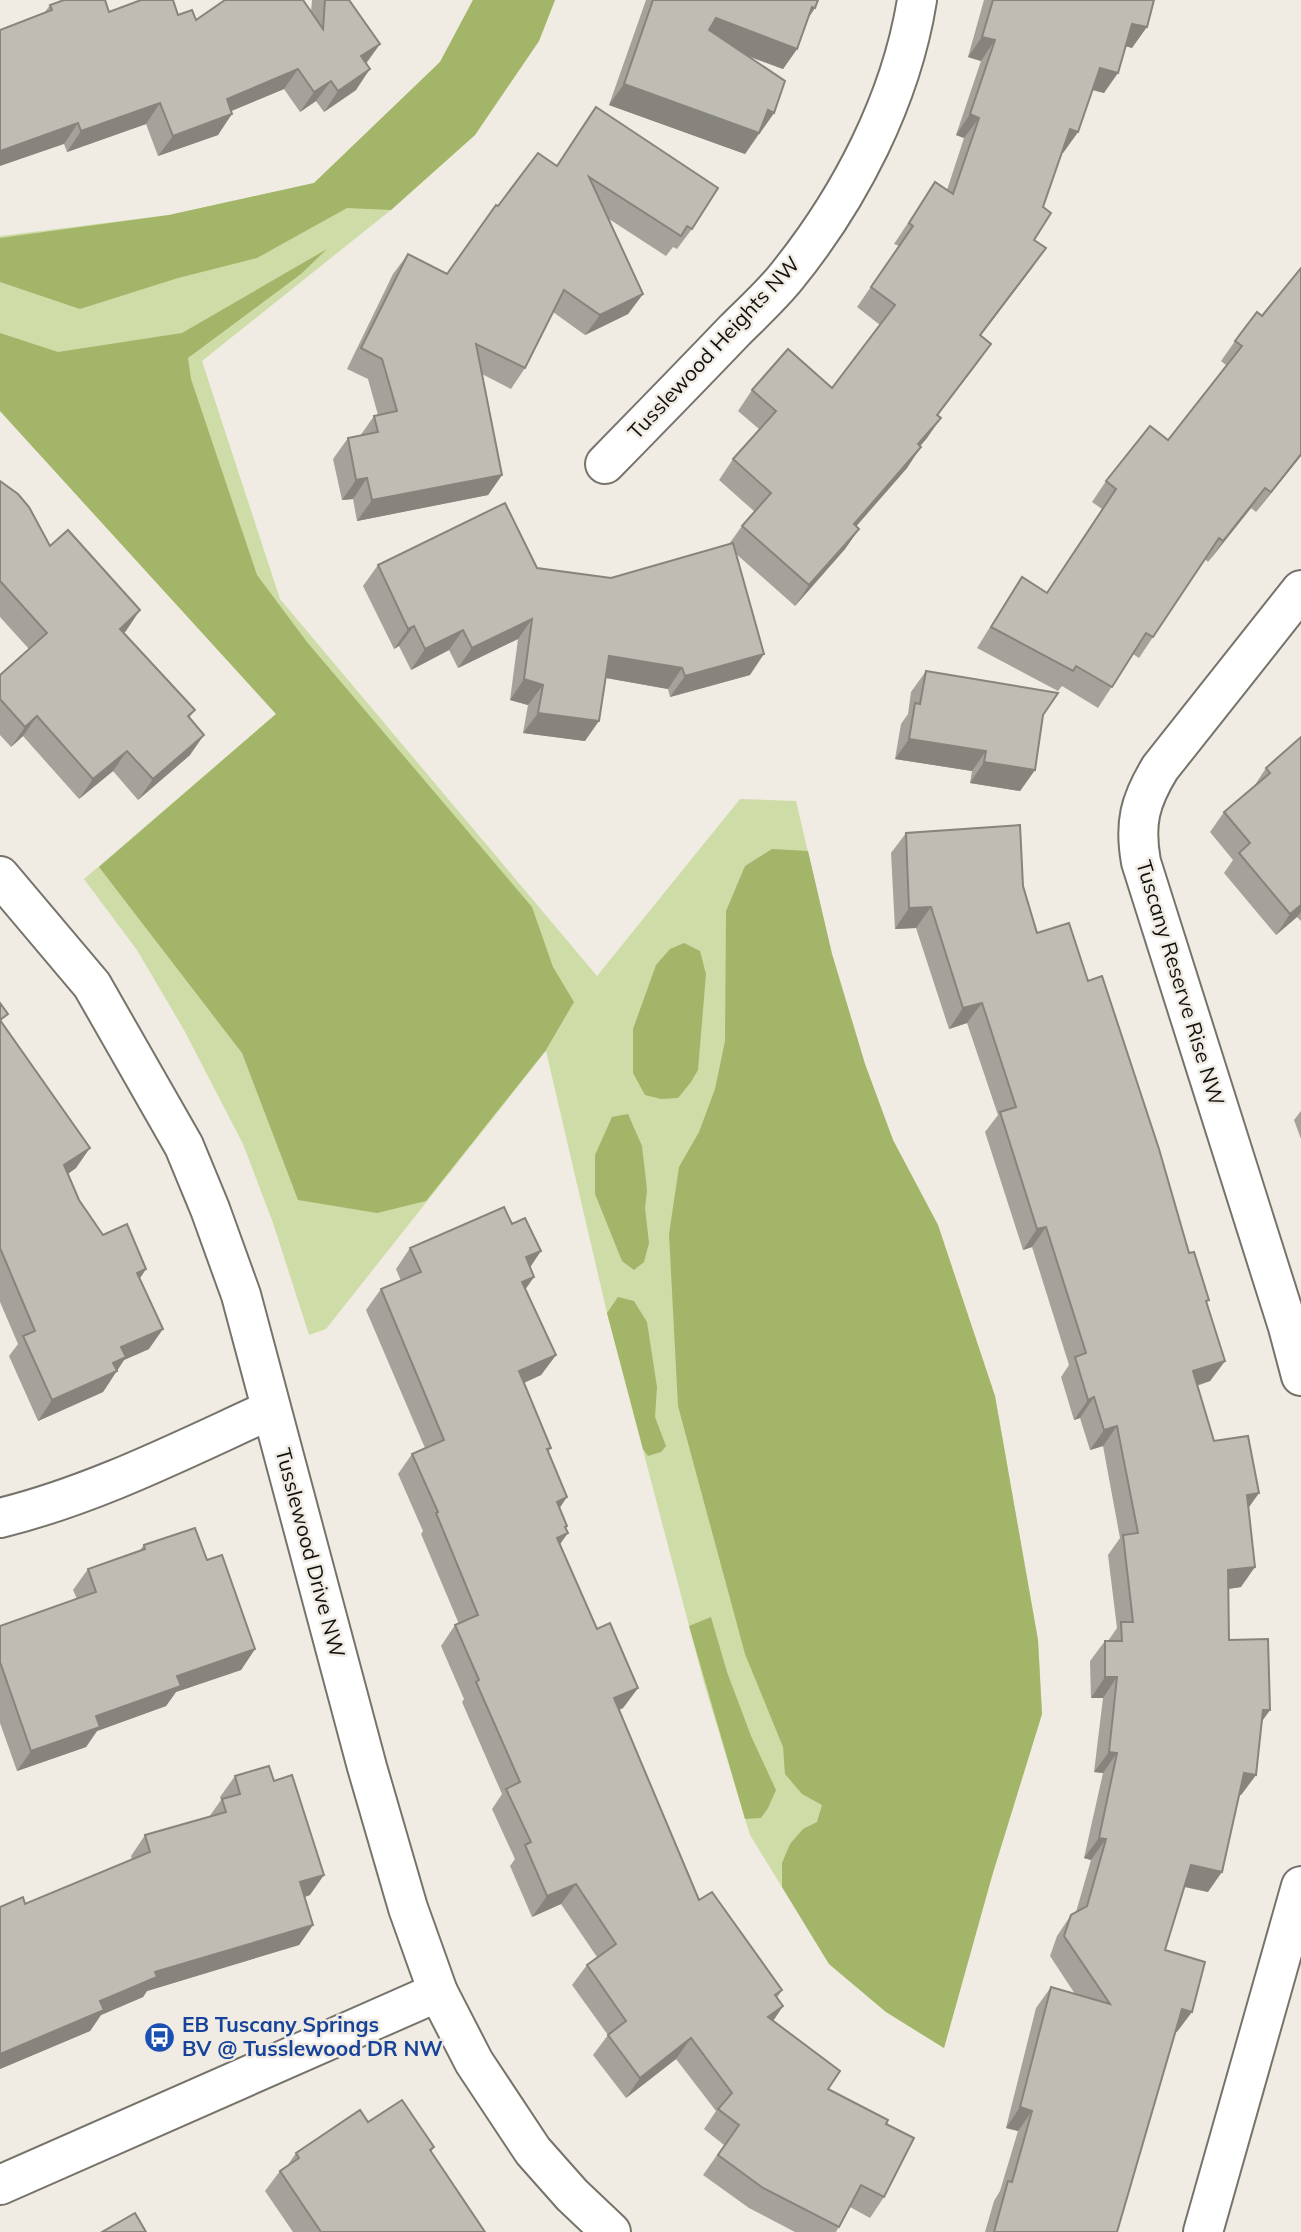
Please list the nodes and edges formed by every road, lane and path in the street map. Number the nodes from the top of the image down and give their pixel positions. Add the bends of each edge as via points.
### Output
1 (918, 0) edge
2 (605, 464) dead end
3 (1301, 590) edge
4 (0, 876) edge
5 (1295, 1325) edge
6 (1301, 1376) edge
7 (270, 1410) junction
8 (0, 1518) edge
9 (1301, 1886) edge
10 (438, 1992) junction
11 (0, 2185) edge
12 (611, 2232) edge
13 (1203, 2232) edge

1 - 2 street, Tusslewood Heights NW via 880,123 830,216 786,277
3 - 5 street, Tuscany Reserve Rise NW via 1160,768 1140,808 1138,842
4 - 7 street, Tusslewood Drive NW via 92,985 184,1146 241,1295
5 - 6 street, Tuscany Reserve Rise NW
7 - 8 street via 112,1481
7 - 10 street, Tusslewood Drive NW via 367,1767
9 - 13 street
10 - 11 street
10 - 12 street, Tusslewood Drive NW via 474,2062 533,2151

